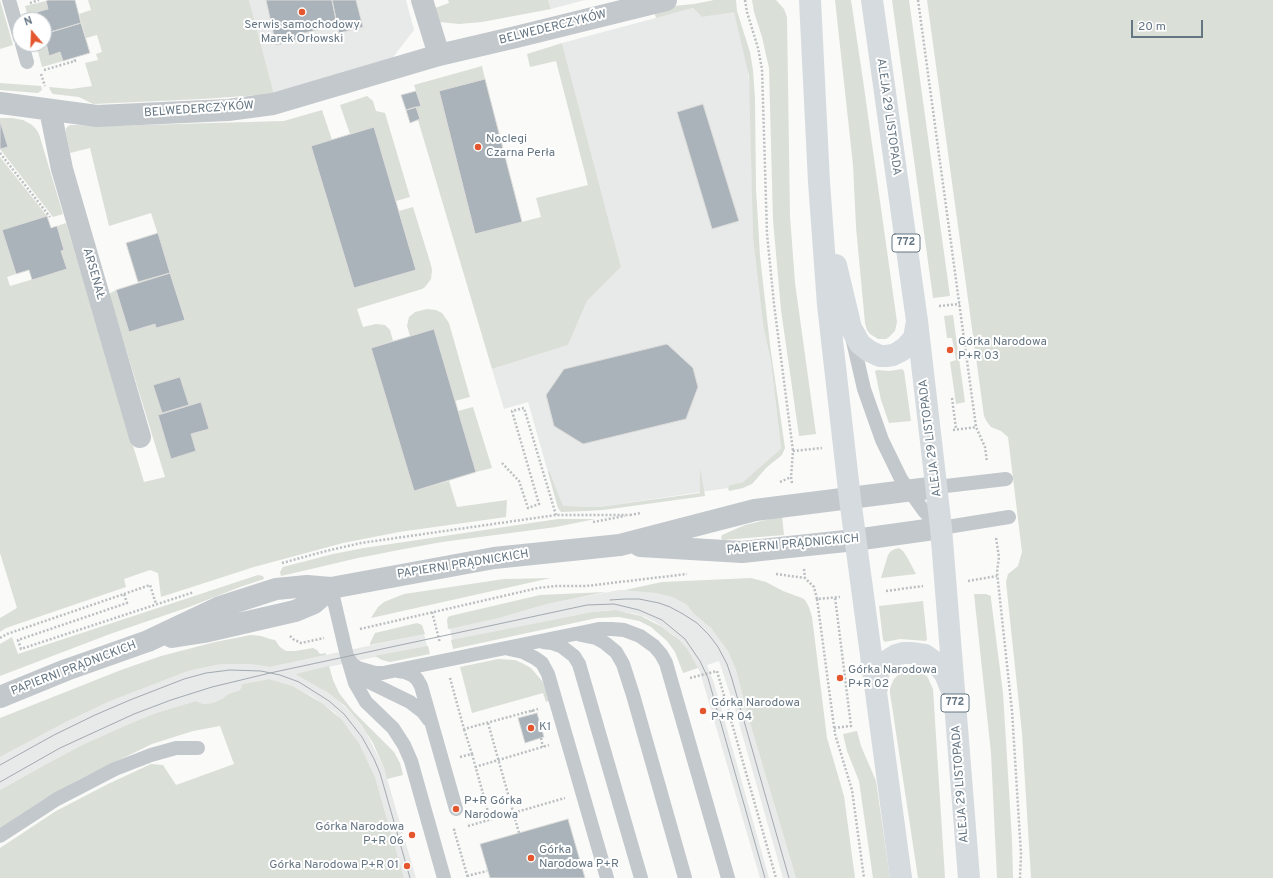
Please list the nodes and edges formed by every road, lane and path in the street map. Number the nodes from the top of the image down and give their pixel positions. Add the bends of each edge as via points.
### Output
1 (9, 0) edge
2 (422, 0) edge
3 (666, 0) edge
4 (745, 0) edge
5 (810, 0) edge
6 (872, 0) edge
7 (918, 0) edge
8 (12, 12) edge
9 (24, 52) edge
10 (439, 55) junction
11 (74, 58) dead end
12 (27, 62) dead end
13 (40, 71) dead end
14 (0, 103) edge
15 (50, 110) junction
16 (0, 153) edge
17 (819, 182) junction
18 (53, 221) dead end
19 (960, 304) junction
20 (938, 306) dead end
21 (916, 321) junction
22 (850, 328) junction
23 (950, 391) dead end
24 (976, 427) junction
25 (956, 429) junction
26 (951, 430) dead end
27 (140, 437) dead end
28 (818, 448) dead end
29 (793, 451) junction
30 (502, 462) dead end
31 (988, 468) dead end
32 (1006, 479) dead end
33 (937, 487) junction
34 (793, 488) dead end
35 (908, 490) junction
36 (850, 498) junction
37 (556, 515) dead end
38 (1010, 517) dead end
39 (941, 528) junction
40 (996, 534) dead end
41 (855, 540) junction
42 (620, 545) junction
43 (804, 566) dead end
44 (770, 573) dead end
45 (689, 574) dead end
46 (997, 576) junction
47 (805, 578) junction
48 (971, 580) dead end
49 (920, 587) dead end
50 (331, 588) junction
51 (885, 591) dead end
52 (124, 594) dead end
53 (835, 597) junction
54 (839, 597) dead end
55 (817, 599) junction
56 (156, 604) dead end
57 (432, 612) junction
58 (365, 628) dead end
59 (287, 632) dead end
60 (567, 635) junction
61 (320, 639) dead end
62 (525, 644) junction
63 (497, 650) junction
64 (348, 660) junction
65 (445, 661) junction
66 (397, 671) junction
67 (0, 697) edge
68 (876, 697) junction
69 (955, 702) junction
70 (542, 708) dead end
71 (532, 710) junction
72 (533, 714) dead end
73 (488, 723) junction
74 (834, 728) junction
75 (464, 729) junction
76 (435, 733) junction
77 (541, 738) dead end
78 (553, 744) dead end
79 (543, 746) junction
80 (198, 748) dead end
81 (472, 754) junction
82 (458, 758) dead end
83 (498, 760) junction
84 (475, 767) junction
85 (568, 797) dead end
86 (456, 809) dead end
87 (513, 813) junction
88 (490, 819) junction
89 (519, 833) dead end
90 (0, 836) edge
91 (487, 870) dead end
92 (468, 877) edge
93 (444, 878) edge
94 (460, 878) edge
95 (607, 878) edge
96 (641, 878) edge
97 (685, 878) edge
98 (728, 878) edge
99 (864, 878) edge
100 (901, 878) edge
101 (969, 878) edge
102 (1020, 878) edge

1 - 8 lane
2 - 10 street
3 - 10 street, BELWEDERCZYKÓW
4 - 29 path via 762,69 767,234
5 - 17 main road
6 - 21 main road, ALEJA 29 LISTOPADA / 772
7 - 19 path
9 - 12 lane
10 - 15 street, BELWEDERCZYKÓW via 274,104 228,110 98,116
11 - 13 path via 75,61
14 - 15 street, BELWEDERCZYKÓW
15 - 27 street, ARSENAŁ via 62,169
16 - 18 path
17 - 22 main road
17 - 36 main road via 828,305
19 - 20 path
19 - 24 path
21 - 22 main road via 914,338 910,343 899,352 886,356 869,351 860,344
21 - 33 main road, ALEJA 29 LISTOPADA / 772
22 - 35 lane via 869,406 882,440
23 - 25 path
24 - 25 path
24 - 31 path via 985,446
25 - 26 path
28 - 29 path
29 - 34 path
30 - 37 path via 519,481 528,508 539,504 512,411 524,408
32 - 33 lane
33 - 35 street, PAPIERNI PRĄDNICKICH
33 - 39 main road, ALEJA 29 LISTOPADA / 772
35 - 36 street, PAPIERNI PRĄDNICKICH
35 - 39 lane via 924,512
36 - 41 main road
36 - 42 street, PAPIERNI PRĄDNICKICH via 755,510
38 - 39 lane
39 - 41 street, PAPIERNI PRĄDNICKICH
39 - 69 main road, ALEJA 29 LISTOPADA / 772
40 - 46 path via 999,557
41 - 42 street, PAPIERNI PRĄDNICKICH via 742,552
41 - 68 main road
42 - 50 street, PAPIERNI PRĄDNICKICH via 494,558
43 - 47 path
44 - 47 path
45 - 57 path via 586,586 538,588
46 - 48 path
46 - 102 path via 1012,711 1021,854
47 - 55 path via 814,586
49 - 51 path
50 - 64 lane
50 - 67 street, PAPIERNI PRĄDNICKICH via 314,603 295,611 204,632 148,641
52 - 56 path via 150,585
53 - 54 path
53 - 55 path
53 - 74 path via 851,726
55 - 74 path
57 - 58 path
57 - 65 path
59 - 61 path via 301,643
60 - 62 lane
60 - 97 lane via 584,635 601,640 616,652 623,664
60 - 98 lane via 606,628 624,630 645,639 661,654 670,674
62 - 63 lane
62 - 96 lane via 557,644 571,654 579,664
63 - 65 lane
63 - 95 lane via 513,649 531,655 542,663 548,674
64 - 66 lane via 375,674
64 - 76 lane via 355,671 367,680 419,708 430,721
64 - 93 lane via 362,697 393,728 404,745 411,761
65 - 66 lane
65 - 75 path
66 - 76 lane via 414,677 419,682
68 - 69 main road via 881,666 889,658 911,653 925,655 939,666 949,682
68 - 100 main road
69 - 101 main road, ALEJA 29 LISTOPADA / 772
70 - 71 path
71 - 72 path
71 - 73 path
73 - 75 path
73 - 83 path
74 - 99 path via 852,790
75 - 81 path
76 - 86 lane
77 - 79 path
78 - 79 path
79 - 83 path
80 - 90 lane via 176,748 115,769 57,799
81 - 82 path
81 - 84 path
83 - 84 path
83 - 87 path
84 - 88 path
85 - 87 path
87 - 88 path
87 - 89 path
88 - 92 path via 454,830
91 - 92 path
92 - 94 path

